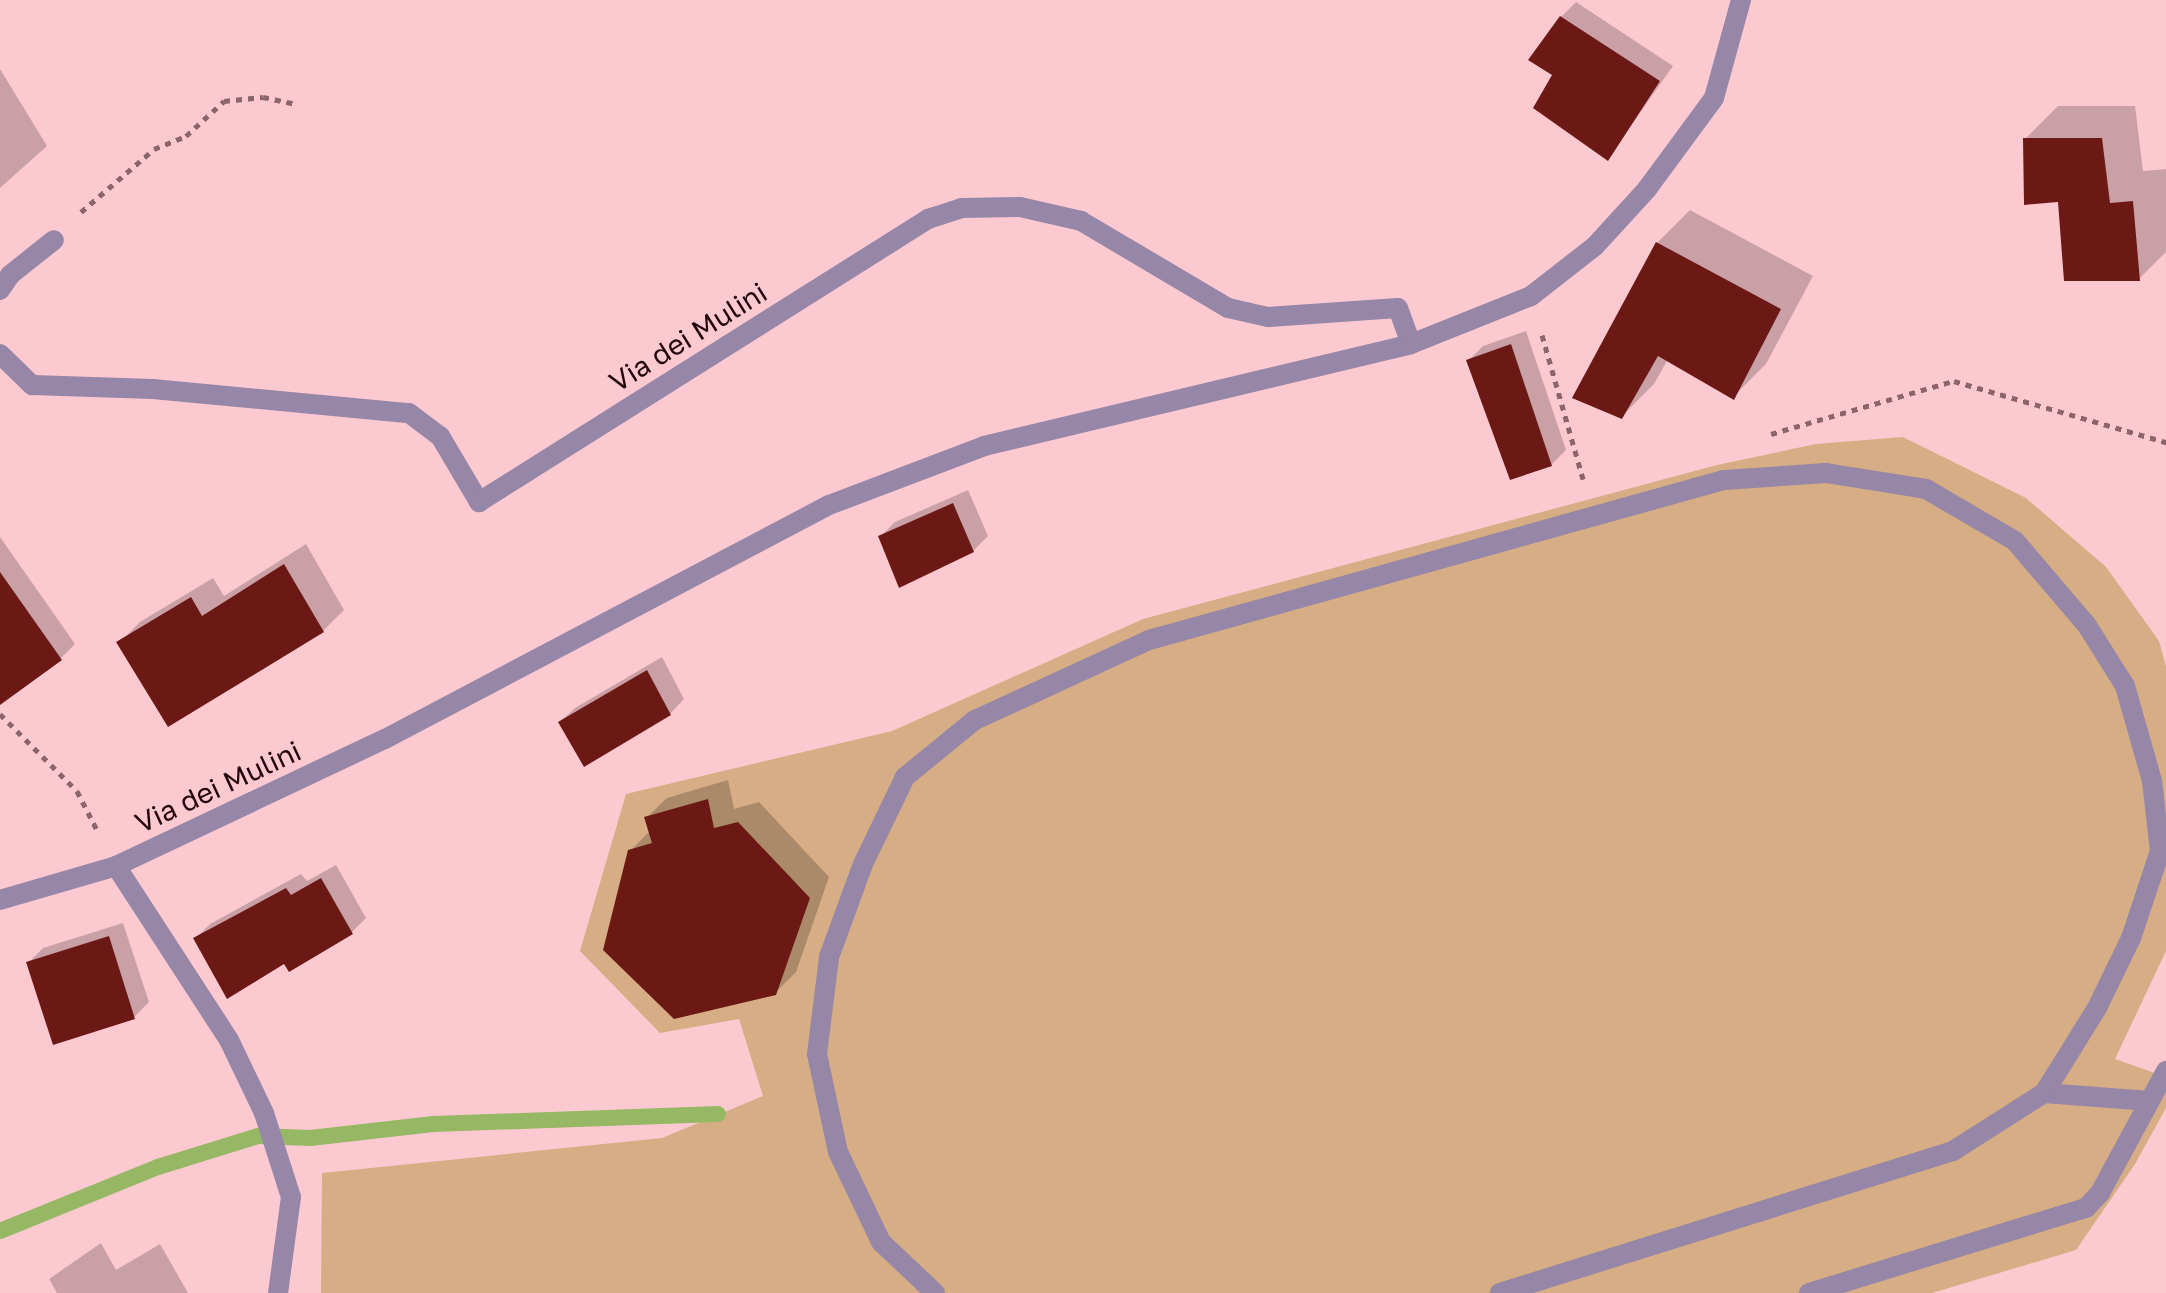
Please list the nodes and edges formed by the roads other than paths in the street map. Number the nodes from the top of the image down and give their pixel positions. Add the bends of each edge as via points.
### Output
1 (1741, 0) edge
2 (54, 240) road end
3 (0, 290) edge
4 (1411, 344) junction
5 (0, 354) edge
6 (116, 866) junction
7 (0, 900) edge
8 (2166, 1071) edge
9 (2044, 1093) junction
10 (2150, 1101) junction
11 (278, 1293) edge
12 (935, 1293) edge
13 (1500, 1293) edge
14 (1809, 1293) edge

1 - 4 street, Via dei Mulini via 1714,98 1647,189 1595,246 1531,296
2 - 3 street via 10,275
4 - 5 street, Via dei Mulini via 1398,308 1268,317 1228,308 1081,221 1020,207 961,208 928,219 479,502 440,436 409,413 153,389 32,385
4 - 6 street, Via dei Mulini via 984,446 829,505 385,739
6 - 7 street, Via dei Mulini
6 - 11 street, Via dei Mulini via 229,1040 264,1113 291,1197
8 - 10 street
9 - 10 street
9 - 12 street via 2131,938 2160,851 2152,781 2125,686 2086,624 2015,541 1926,489 1826,473 1724,480 1149,640 975,720 905,777 863,864 829,957 817,1054 838,1152 881,1242
9 - 13 street via 1953,1151
10 - 14 street via 2100,1193 2086,1208

